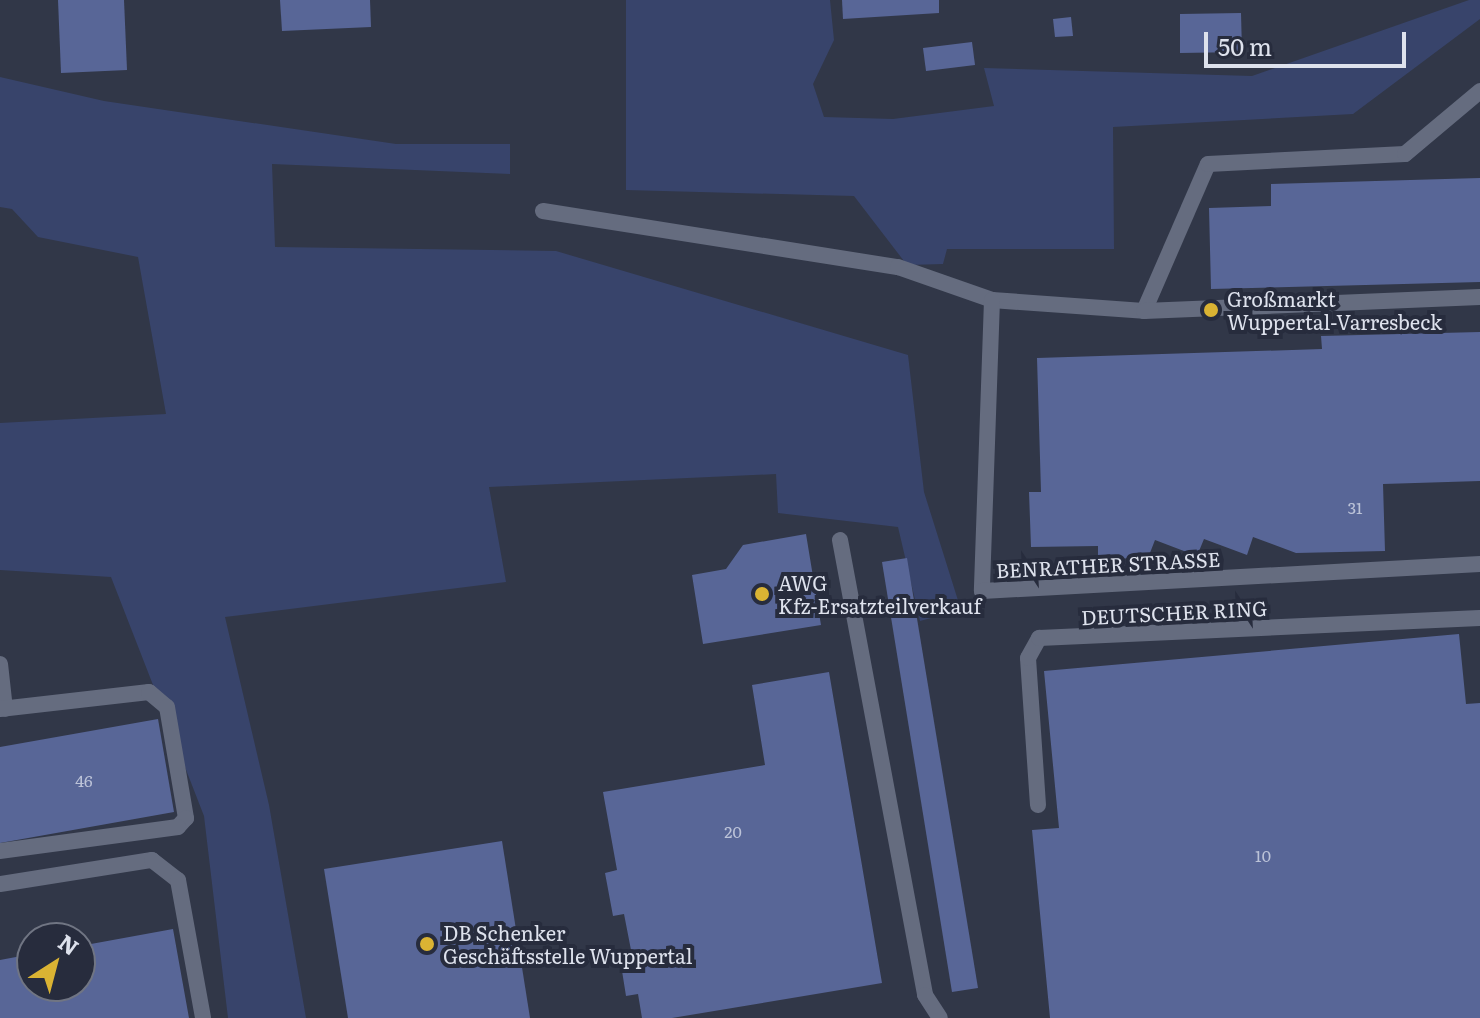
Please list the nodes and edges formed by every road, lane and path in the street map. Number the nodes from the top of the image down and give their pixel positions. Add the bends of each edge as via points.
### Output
1 (1480, 91) edge
2 (543, 211) dead end
3 (1480, 297) edge
4 (992, 300) junction
5 (1144, 311) junction
6 (840, 540) dead end
7 (1480, 564) edge
8 (1480, 618) edge
9 (0, 664) edge
10 (3, 709) edge
11 (1038, 805) dead end
12 (0, 851) edge
13 (0, 884) edge
14 (203, 1018) edge
15 (940, 1018) edge

1 - 5 lane via 1405,154 1208,164
2 - 4 lane via 898,267
3 - 5 lane
4 - 5 lane
4 - 7 lane, BENRATHER STRASSE via 982,591
6 - 15 lane via 925,995
8 - 11 lane, DEUTSCHER RING via 1039,638 1028,658
9 - 10 lane
10 - 12 lane via 149,692 167,707 186,818 178,827
13 - 14 lane via 152,860 178,880

